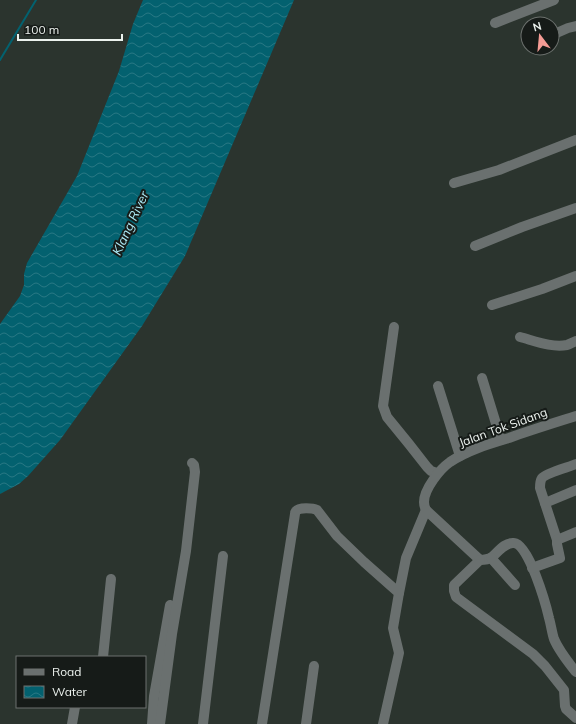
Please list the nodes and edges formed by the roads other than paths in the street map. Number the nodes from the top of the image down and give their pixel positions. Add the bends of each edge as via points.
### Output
1 (554, 0) edge
2 (495, 23) dead end
3 (576, 26) edge
4 (560, 31) edge
5 (576, 140) edge
6 (454, 183) dead end
7 (576, 208) edge
8 (475, 246) dead end
9 (576, 276) edge
10 (492, 305) dead end
11 (394, 327) dead end
12 (520, 337) dead end
13 (576, 341) edge
14 (482, 378) dead end
15 (438, 386) dead end
16 (576, 416) edge
17 (501, 440) junction
18 (460, 456) junction
19 (192, 463) dead end
20 (576, 464) edge
21 (437, 473) junction
22 (576, 490) edge
23 (545, 503) junction
24 (426, 510) junction
25 (576, 532) edge
26 (557, 540) junction
27 (223, 556) dead end
28 (491, 558) junction
29 (480, 560) junction
30 (532, 568) junction
31 (111, 579) dead end
32 (515, 585) dead end
33 (173, 589) dead end
34 (399, 593) junction
35 (103, 656) edge
36 (314, 666) dead end
37 (576, 672) edge
38 (74, 708) edge
39 (576, 718) edge
40 (72, 724) edge
41 (152, 724) edge
42 (160, 724) edge
43 (203, 724) edge
44 (262, 724) edge
45 (306, 724) edge
46 (383, 724) edge

1 - 2 street
3 - 4 street
5 - 6 street via 500,170
7 - 8 street
9 - 10 street
11 - 21 street via 382,406 387,417 427,467
12 - 13 street via 557,345 568,345
14 - 17 street
15 - 18 street
16 - 17 street, Jalan Tok Sidang
17 - 18 street, Jalan Tok Sidang
18 - 21 street, Jalan Tok Sidang
19 - 42 street via 195,472 186,551
20 - 23 street via 542,478 540,488
21 - 24 street, Jalan Tok Sidang via 425,494
22 - 23 street
23 - 26 street
24 - 29 street
24 - 34 street via 406,558
25 - 26 street
26 - 30 street via 560,558
27 - 43 street
28 - 29 street
28 - 30 street via 510,543 516,542 526,554
28 - 32 street
29 - 39 street via 454,585 456,597 533,654 545,666 564,690 566,709
30 - 37 street via 541,590 554,639
31 - 35 street
33 - 41 street via 154,696
34 - 44 street via 338,536 317,510 298,509
34 - 46 street via 393,628 400,653
36 - 45 street
38 - 40 street

